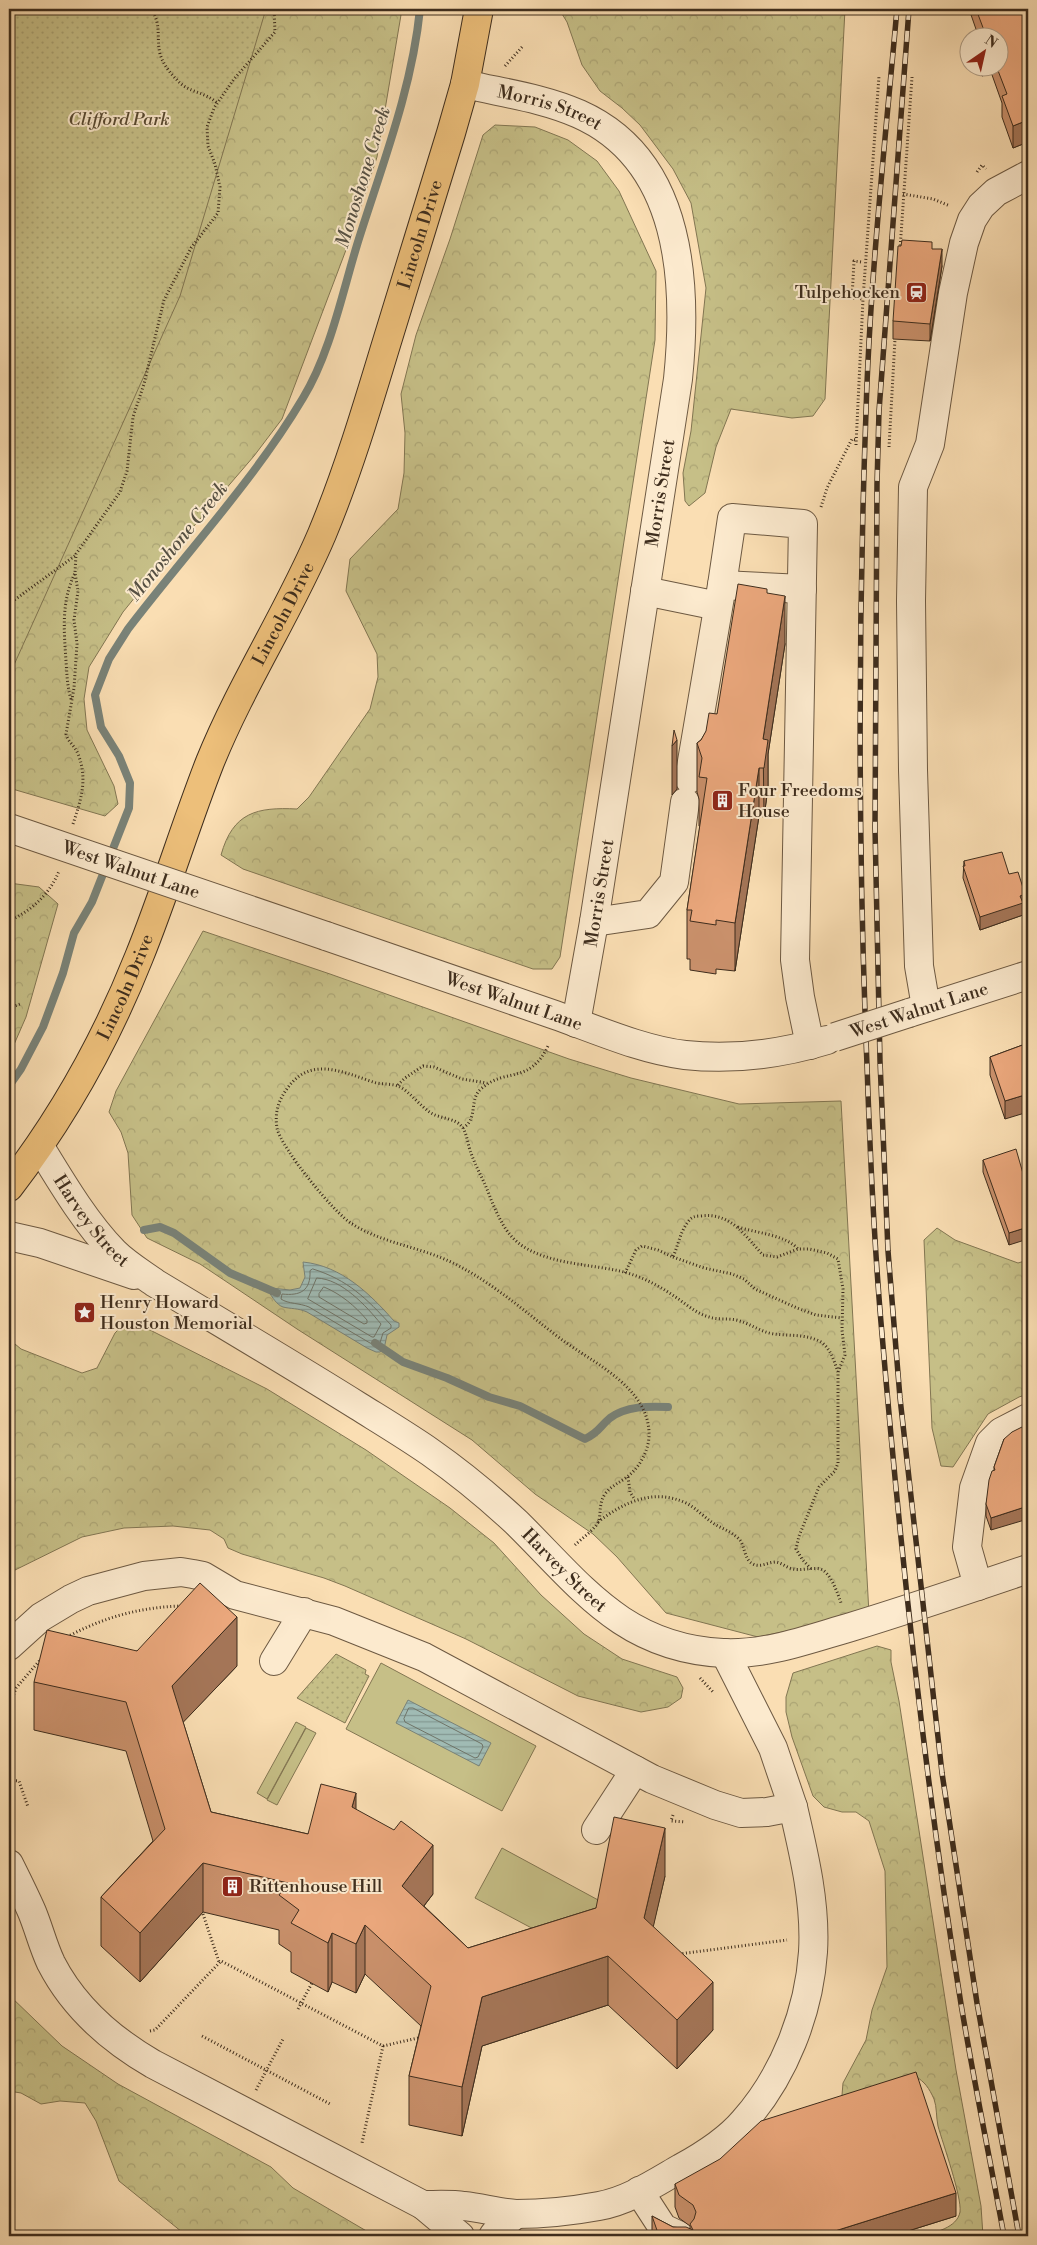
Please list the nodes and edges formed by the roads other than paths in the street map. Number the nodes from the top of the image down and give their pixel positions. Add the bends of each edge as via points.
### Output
1 (479, 9) edge
2 (465, 84) junction
3 (1028, 175) edge
4 (802, 589) junction
5 (645, 591) junction
6 (720, 595) junction
7 (9, 828) edge
8 (594, 922) junction
9 (1028, 975) edge
10 (918, 1010) junction
11 (576, 1023) junction
12 (823, 1041) junction
13 (40, 1147) junction
14 (9, 1187) edge
15 (9, 1236) edge
16 (155, 1283) junction
17 (1028, 1418) edge
18 (1028, 1569) edge
19 (978, 1586) junction
20 (304, 1612) junction
21 (9, 1646) edge
22 (725, 1653) junction
23 (274, 1662) dead end
24 (635, 1770) junction
25 (793, 1807) junction
26 (596, 1830) dead end
27 (9, 1864) edge
28 (639, 2192) junction
29 (423, 2205) junction
30 (516, 2214) junction
31 (674, 2229) edge
32 (460, 2236) edge
33 (493, 2236) edge

1 - 2 main road, Lincoln Drive
2 - 5 street, Morris Street via 562,107 599,125 633,154 662,202 679,260 682,341
2 - 13 main road, Lincoln Drive via 358,438 322,535 214,754 120,1004 85,1073
3 - 10 street via 996,192 972,220 957,269 930,444 913,487 911,601
4 - 6 street
4 - 6 street via 803,524 732,518
4 - 12 street via 795,960 800,998
5 - 6 street
5 - 8 street, Morris Street
6 - 8 street via 674,882 648,914
7 - 11 street, West Walnut Lane, bridge
8 - 11 street, Morris Street
9 - 10 street, West Walnut Lane
10 - 12 street, West Walnut Lane, bridge
11 - 12 street, West Walnut Lane via 683,1055 744,1056 779,1052
13 - 14 main road, Lincoln Drive
13 - 16 street, Harvey Street via 60,1180 115,1252
15 - 16 street, Harvey Street via 40,1243
16 - 22 street, Harvey Street via 429,1451 473,1484 615,1618 665,1644
17 - 19 street via 1001,1432 990,1443 974,1488 967,1547
18 - 19 street, Harvey Street
19 - 22 street, Harvey Street via 786,1646 759,1652
20 - 21 street via 235,1596 203,1576 181,1572 161,1574 124,1580 71,1598 41,1617
20 - 23 street
20 - 24 street via 424,1657
22 - 25 street via 772,1748
24 - 25 street via 741,1813
24 - 26 street
25 - 28 street via 808,1883 813,1951 802,2016 776,2074 745,2121 694,2161
27 - 29 street via 52,1964 79,2005 112,2038 162,2068
28 - 30 street via 602,2206
28 - 31 street
29 - 30 street via 462,2205
29 - 32 street
30 - 33 street

